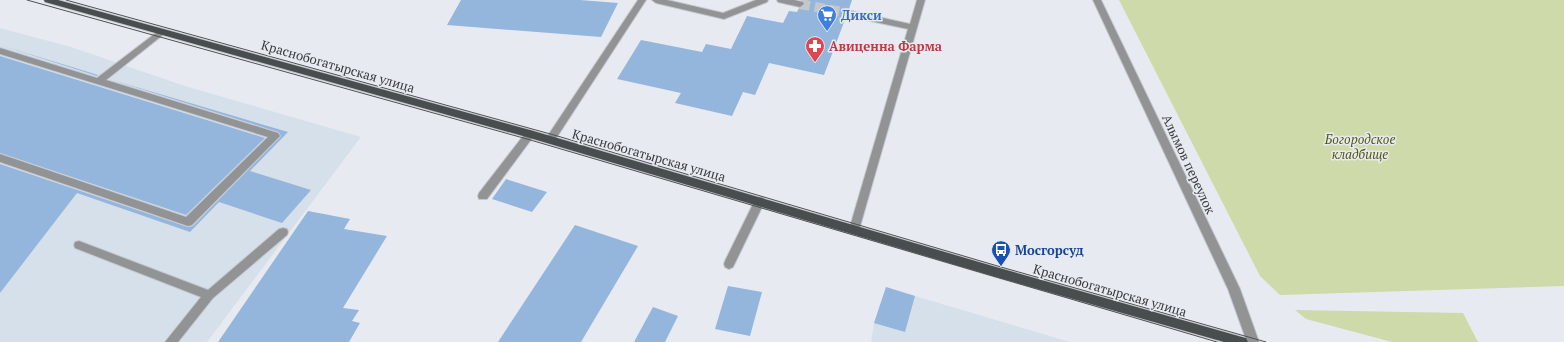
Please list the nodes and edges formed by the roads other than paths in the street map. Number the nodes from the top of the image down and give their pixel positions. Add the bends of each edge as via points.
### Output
1 (48, 0) edge
2 (642, 0) edge
3 (656, 0) edge
4 (764, 0) edge
5 (781, 0) edge
6 (921, 0) edge
7 (1097, 0) edge
8 (800, 4) dead end
9 (847, 13) tunnel mouth
10 (913, 27) junction
11 (161, 32) junction
12 (0, 52) edge
13 (98, 82) junction
14 (530, 134) junction
15 (550, 140) junction
16 (0, 158) edge
17 (483, 196) dead end
18 (760, 201) junction
19 (854, 230) junction
20 (283, 232) dead end
21 (79, 245) dead end
22 (728, 264) dead end
23 (209, 295) junction
24 (171, 342) edge
25 (1242, 342) edge
26 (1253, 342) edge

1 - 11 main road, Краснобогатырская улица
2 - 15 street
3 - 4 street via 724,16
5 - 8 street
6 - 10 street
7 - 26 street, Алымов переулок via 1234,289
9 - 10 street
10 - 19 street
11 - 13 street
11 - 14 main road, Краснобогатырская улица
12 - 13 street
13 - 16 street via 275,136 188,222
14 - 15 main road, Краснобогатырская улица
14 - 17 street
15 - 18 main road, Краснобогатырская улица
18 - 19 main road, Краснобогатырская улица
18 - 22 street
19 - 25 main road, Краснобогатырская улица
20 - 23 street
21 - 23 street
23 - 24 street

